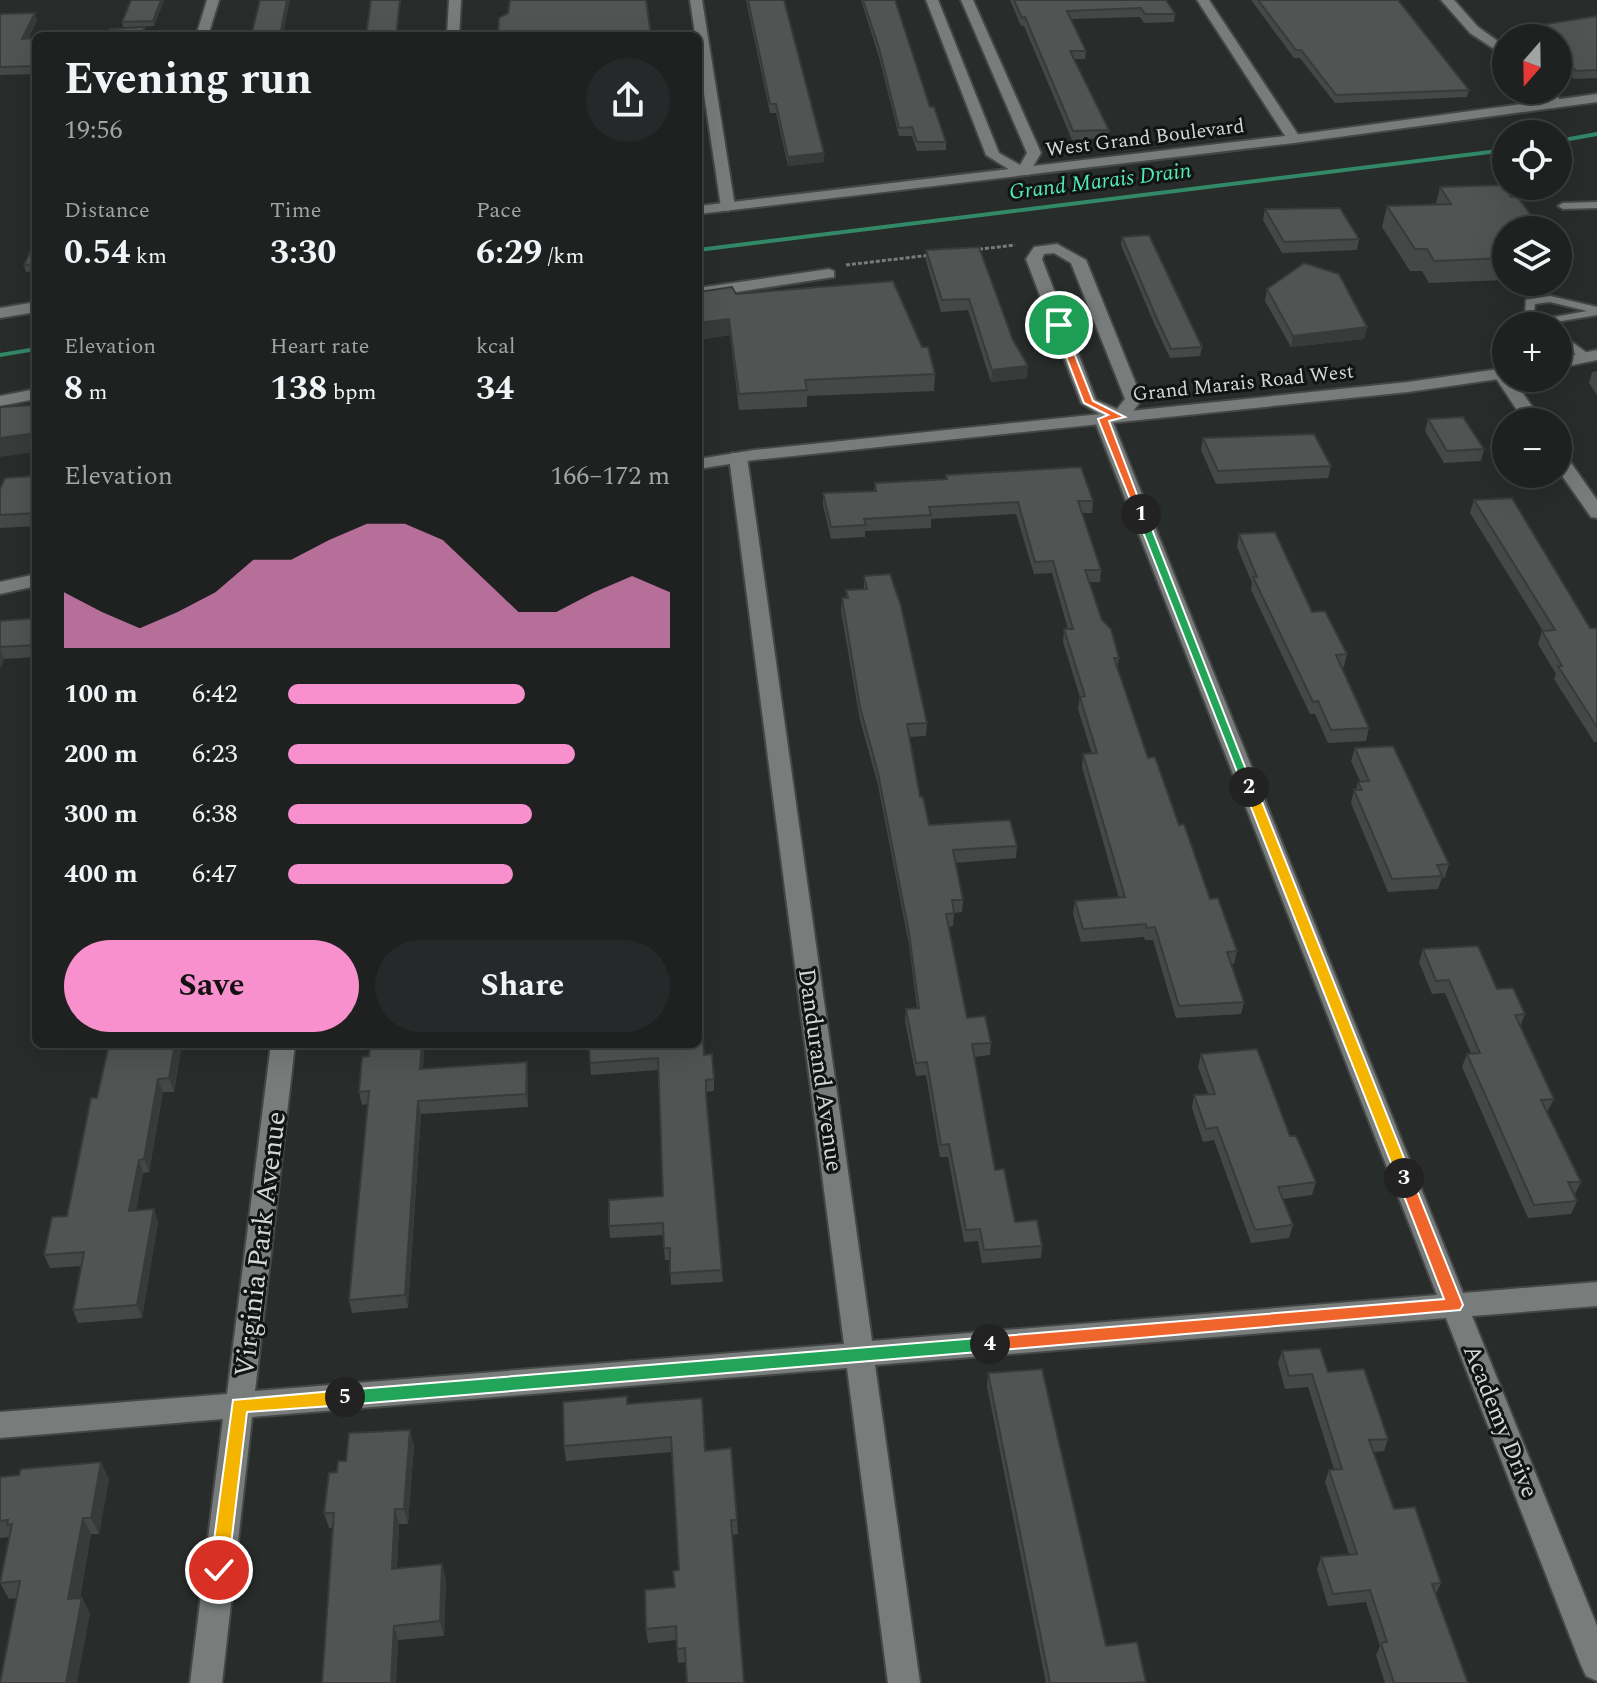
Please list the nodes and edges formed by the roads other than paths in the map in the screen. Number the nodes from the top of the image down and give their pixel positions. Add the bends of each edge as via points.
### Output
1 (213, 0) edge
2 (455, 0) edge
3 (696, 0) edge
4 (932, 0) edge
5 (967, 0) edge
6 (1203, 0) edge
7 (1447, 0) edge
8 (203, 32) edge
9 (453, 32) edge
10 (701, 32) edge
11 (702, 39) edge
12 (1492, 43) edge
13 (1597, 98) edge
14 (1558, 105) joint
15 (1294, 139) junction
16 (1023, 172) junction
17 (1597, 205) edge
18 (1563, 206) dead end
19 (728, 207) junction
20 (702, 210) edge
21 (829, 274) dead end
22 (702, 292) edge
23 (32, 308) edge
24 (1597, 311) edge
25 (1529, 312) edge
26 (0, 313) edge
27 (1572, 317) edge
28 (1572, 344) edge
29 (1592, 356) edge
30 (1572, 360) edge
31 (1492, 375) edge
32 (32, 395) edge
33 (0, 401) edge
34 (1112, 418) junction
35 (738, 457) junction
36 (702, 463) edge
37 (1572, 477) edge
38 (1597, 513) edge
39 (32, 581) edge
40 (0, 588) edge
41 (283, 1048) edge
42 (1597, 1294) edge
43 (1455, 1305) junction
44 (860, 1355) junction
45 (239, 1406) junction
46 (0, 1425) edge
47 (1597, 1665) edge
48 (206, 1683) edge
49 (904, 1683) edge

1 - 8 street
2 - 9 street
3 - 10 street
4 - 16 street via 993,155
5 - 16 street via 1034,153
6 - 15 street
7 - 12 street
11 - 19 street
13 - 14 street, West Grand Boulevard
14 - 15 street, West Grand Boulevard
15 - 16 street, West Grand Boulevard
16 - 19 street, West Grand Boulevard
17 - 18 lane
19 - 20 street, West Grand Boulevard
21 - 22 street
23 - 26 street
24 - 25 lane via 1550,299 1530,302
24 - 27 lane
28 - 29 lane
29 - 30 street
31 - 34 street, Grand Marais Road West
32 - 33 street
34 - 34 street via 1134,399 1078,260 1057,248 1039,250 1034,259 1089,403
34 - 35 street, Grand Marais Road West
34 - 43 street, Academy Drive
35 - 36 street, Grand Marais Road West
35 - 44 street, Dandurand Avenue
37 - 38 street
39 - 40 street
41 - 45 street, Virginia Park Avenue
42 - 43 street
43 - 44 street
43 - 47 street, Academy Drive
44 - 45 street
44 - 49 street, Dandurand Avenue
45 - 46 street
45 - 48 street, Virginia Park Avenue

